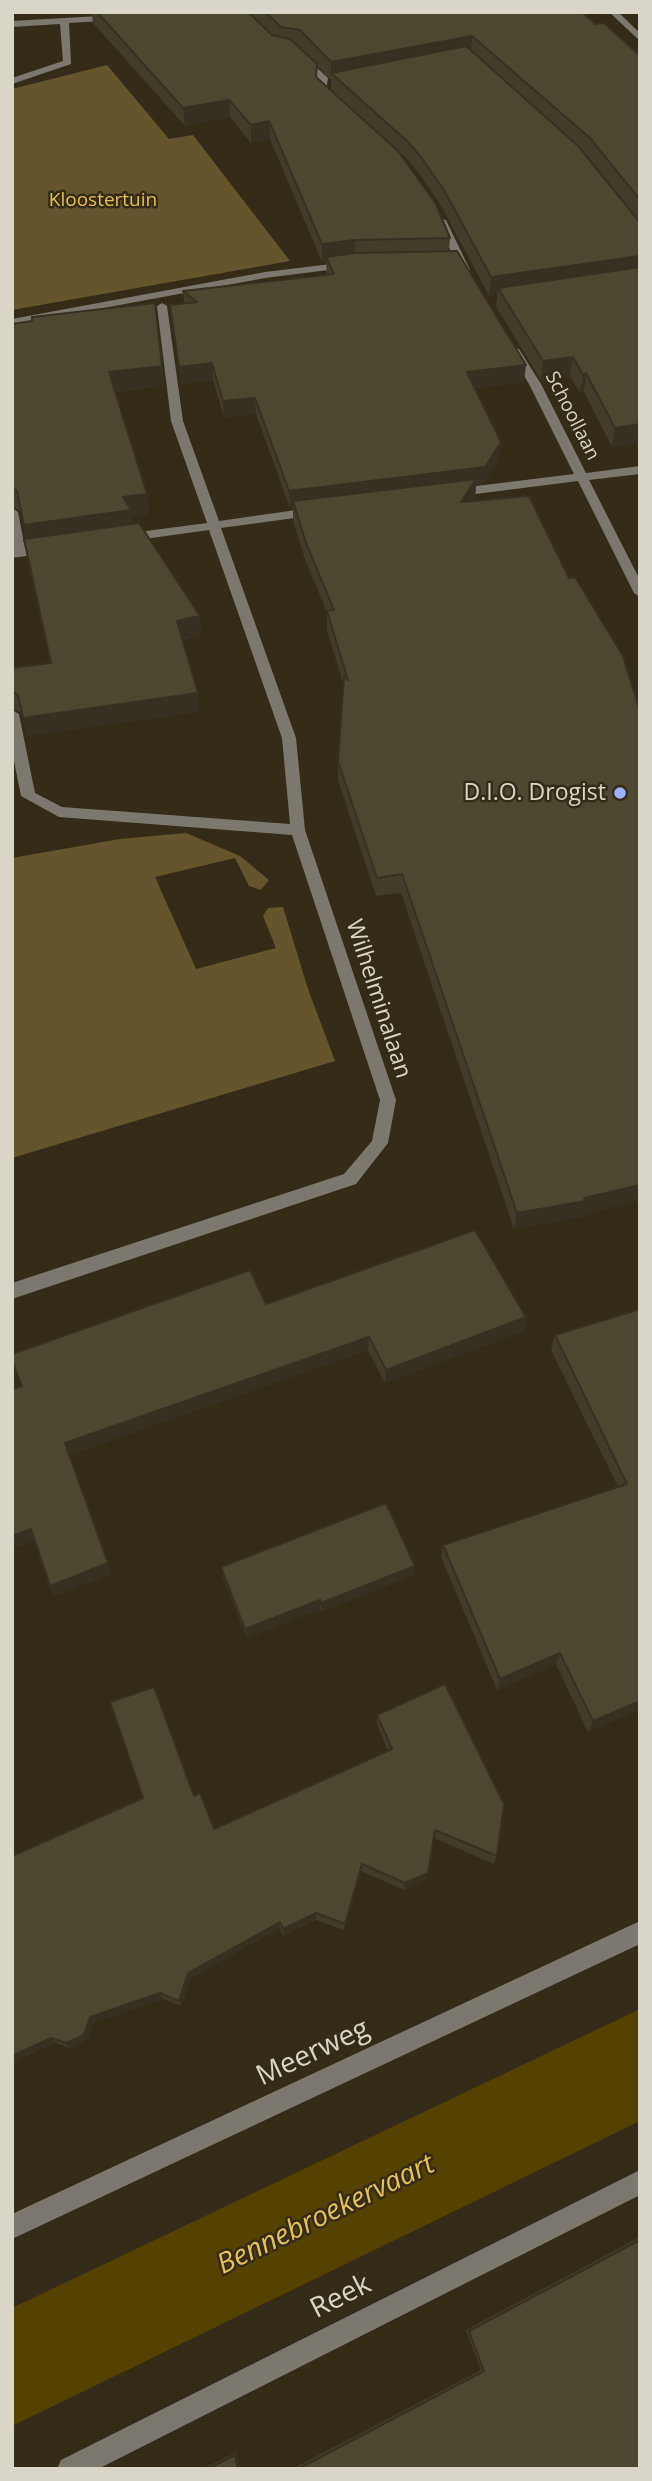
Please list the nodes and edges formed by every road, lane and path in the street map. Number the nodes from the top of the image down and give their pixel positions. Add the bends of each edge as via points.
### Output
1 (613, 12) edge
2 (127, 17) edge
3 (64, 22) junction
4 (12, 24) edge
5 (640, 38) edge
6 (286, 50) edge
7 (12, 81) edge
8 (335, 84) edge
9 (322, 87) junction
10 (339, 108) edge
11 (434, 210) edge
12 (365, 264) edge
13 (474, 284) edge
14 (162, 306) dead end
15 (12, 322) edge
16 (507, 338) edge
17 (640, 470) edge
18 (582, 477) junction
19 (433, 496) edge
20 (325, 510) edge
21 (12, 512) edge
22 (216, 524) junction
23 (111, 540) edge
24 (59, 547) edge
25 (16, 554) edge
26 (640, 593) edge
27 (12, 714) edge
28 (298, 830) junction
29 (12, 1291) edge
30 (640, 1932) edge
31 (640, 2182) edge
32 (12, 2227) edge
33 (70, 2469) edge

1 - 5 street
2 - 3 street
3 - 4 street
3 - 7 street via 68,62
6 - 9 street via 295,52 325,80
8 - 9 street
9 - 10 street
11 - 13 street via 442,221 453,262
12 - 15 street via 265,275
14 - 22 street, Wilhelminalaan via 177,421
16 - 18 street, Schoollaan
17 - 18 street
18 - 19 street
18 - 26 street, Schoollaan
20 - 22 street
21 - 25 street
22 - 23 street
22 - 28 street, Wilhelminalaan via 289,738
24 - 25 street
27 - 28 street via 29,796 59,812
28 - 29 street, Wilhelminalaan via 388,1100 380,1143 350,1179
30 - 32 street, Meerweg
31 - 33 street, Reek

